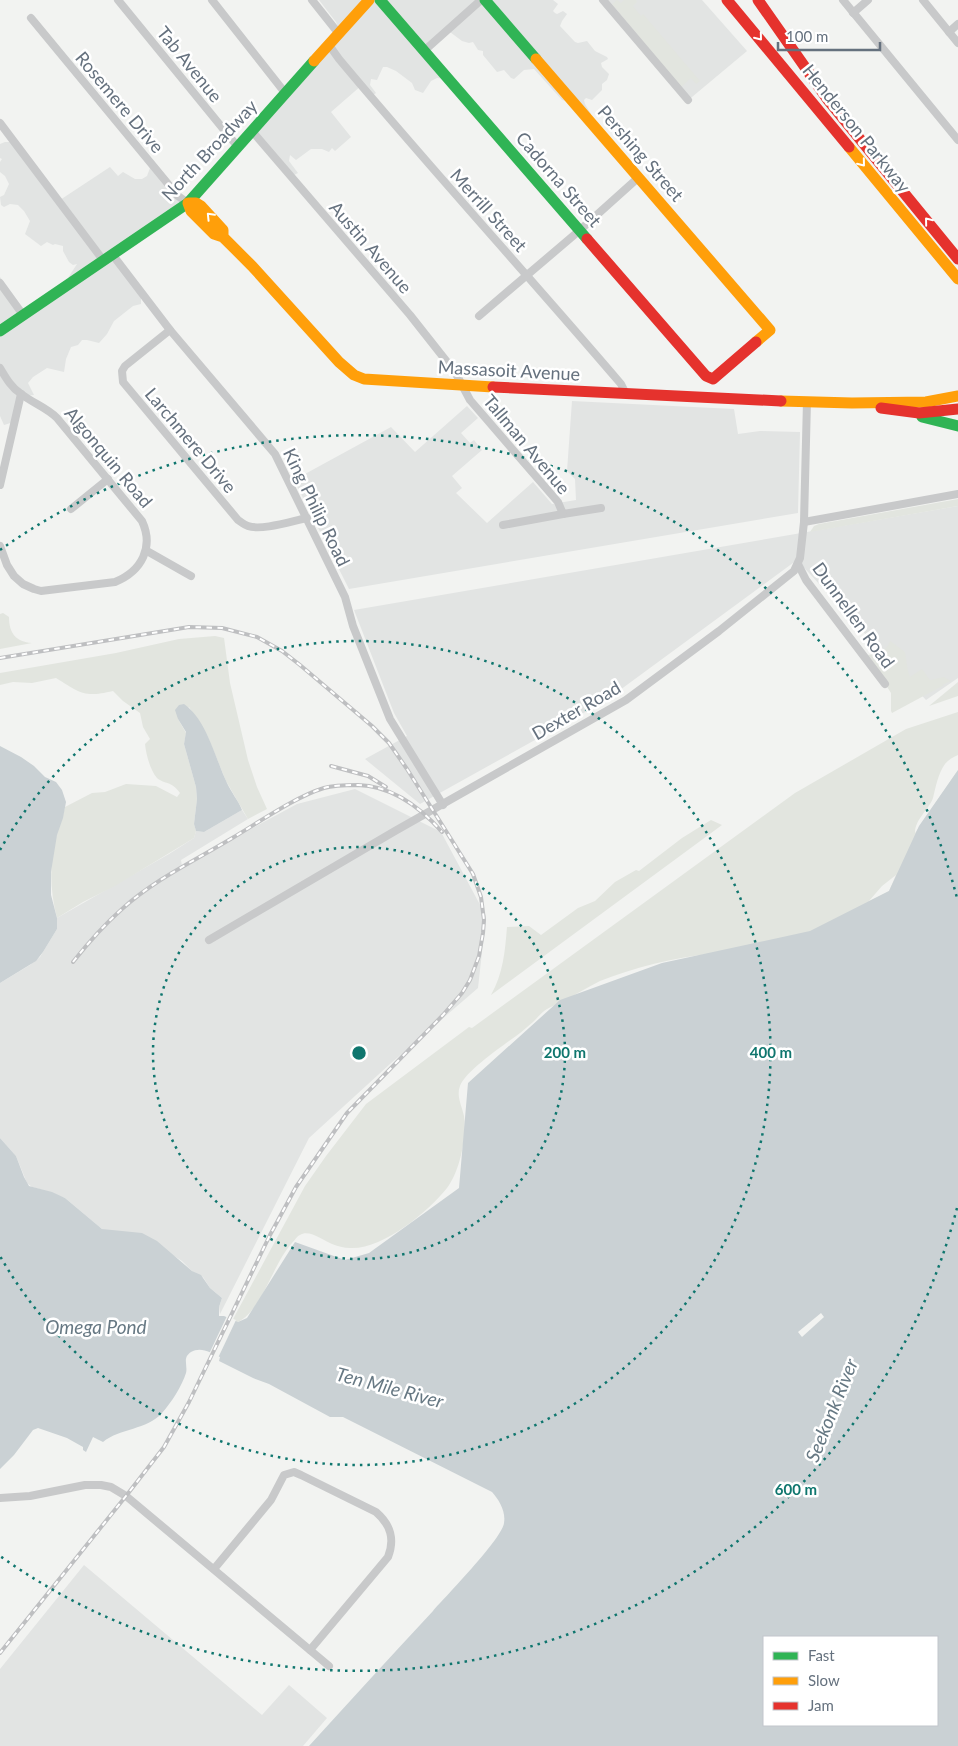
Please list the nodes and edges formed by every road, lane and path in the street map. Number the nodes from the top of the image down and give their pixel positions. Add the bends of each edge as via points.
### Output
1 (118, 0) edge
2 (212, 0) edge
3 (312, 0) edge
4 (370, 0) edge
5 (380, 0) edge
6 (481, 0) edge
7 (485, 0) edge
8 (603, 0) edge
9 (728, 0) edge
10 (758, 0) edge
11 (843, 0) edge
12 (868, 0) edge
13 (923, 0) edge
14 (853, 12) junction
15 (31, 18) dead end
16 (958, 24) edge
17 (949, 32) junction
18 (339, 34) junction
19 (958, 43) edge
20 (329, 45) junction
21 (425, 50) junction
22 (286, 94) junction
23 (688, 100) dead end
24 (0, 123) edge
25 (252, 131) junction
26 (958, 140) edge
27 (238, 147) junction
28 (639, 177) junction
29 (188, 203) junction
30 (580, 230) junction
31 (108, 257) junction
32 (958, 259) edge
33 (527, 274) junction
34 (958, 280) edge
35 (0, 283) edge
36 (23, 315) junction
37 (479, 316) dead end
38 (170, 330) junction
39 (0, 331) edge
40 (0, 368) edge
41 (713, 379) joint
42 (464, 386) junction
43 (21, 394) junction
44 (626, 394) junction
45 (958, 396) edge
46 (807, 401) junction
47 (852, 403) junction
48 (884, 408) junction
49 (958, 409) edge
50 (958, 426) edge
51 (108, 479) junction
52 (0, 485) edge
53 (958, 494) edge
54 (600, 508) dead end
55 (71, 509) dead end
56 (563, 514) junction
57 (307, 518) junction
58 (804, 522) junction
59 (503, 526) dead end
60 (0, 546) edge
61 (147, 551) junction
62 (798, 564) junction
63 (191, 576) dead end
64 (885, 684) dead end
65 (443, 805) junction
66 (209, 940) dead end
67 (0, 1498) edge
68 (214, 1569) junction
69 (310, 1650) junction
70 (329, 1666) dead end

1 - 27 street, Tab Avenue
2 - 22 street
3 - 18 street
4 - 18 main road, North Broadway
5 - 21 main road, Cadorna Street
6 - 21 street
7 - 28 main road, Pershing Street
8 - 23 street
9 -> 34 main road, Henderson Parkway
32 -> 10 main road, Henderson Parkway via 828,100
11 - 14 street
12 - 14 street
13 - 17 street
14 - 26 street
15 - 29 street, Rosemere Drive via 178,196
16 - 17 street
17 - 19 street
18 - 20 main road, North Broadway
20 - 22 main road, North Broadway
20 - 33 street, Merrill Street via 431,168
21 - 30 main road, Cadorna Street
22 - 25 main road, North Broadway
24 - 31 street, King Philip Road
25 - 27 main road, North Broadway
25 - 42 street, Austin Avenue via 405,309
27 - 29 main road, North Broadway
28 - 30 street
28 - 41 main road, Pershing Street via 770,330
29 - 31 main road, North Broadway
29 - 42 main road, Massasoit Avenue via 191,211 258,272 354,375 378,381
30 - 33 street
30 - 41 main road, Cadorna Street via 706,376
31 - 36 main road, North Broadway
31 - 38 street, King Philip Road
33 - 37 street
33 - 44 street, Merrill Street via 621,384
35 - 36 street
36 - 39 main road, North Broadway
38 - 57 street, King Philip Road via 275,454
38 - 57 street, Larchmere Drive via 125,366 123,382 238,520 250,527 260,527
40 - 43 street, Algonquin Road
42 - 44 main road, Massasoit Avenue
42 - 56 street, Tallman Avenue via 470,400 558,502
43 - 51 street, Algonquin Road via 44,406 57,418
43 - 52 street
44 - 46 main road, Massasoit Avenue
45 - 47 main road, Massasoit Avenue via 926,402
46 - 47 main road, Massasoit Avenue
46 - 58 street
47 - 48 main road, Massasoit Avenue
48 - 49 main road, Massasoit Avenue via 924,414
48 - 50 main road
51 - 55 street
51 - 61 street, Algonquin Road via 142,521
53 - 58 street
54 - 56 street, Tallman Avenue
56 - 59 street
57 - 65 street, King Philip Road via 345,597 353,626 390,719
58 - 62 street
60 - 61 street via 14,576 23,584 42,591 116,582 132,572
61 - 63 street
62 - 64 street, Dunnellen Road via 806,580
62 - 65 street, Dexter Road via 780,583 626,700
65 - 66 street, Dexter Road
67 - 68 street via 101,1484 126,1496
68 - 69 street
68 - 69 street via 271,1500 284,1475 289,1472 301,1475 384,1518 392,1536 388,1557
69 - 70 street

